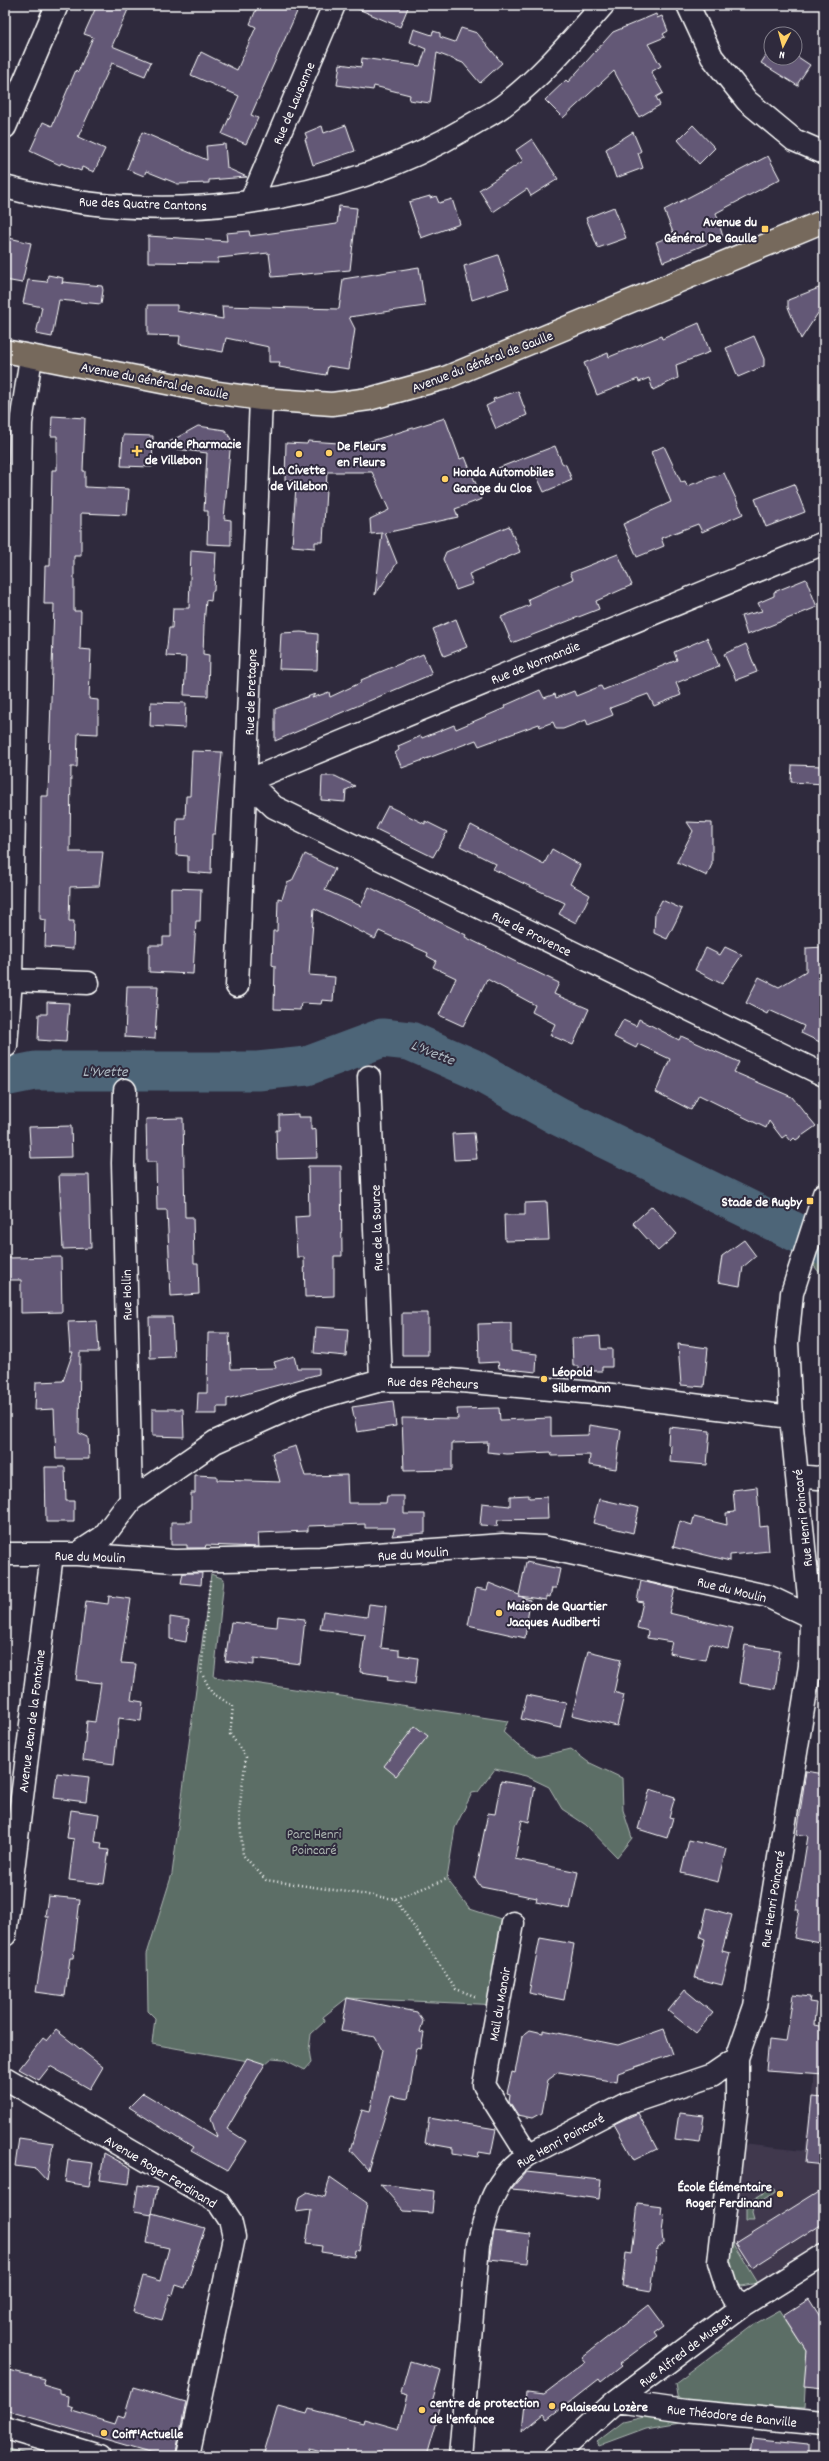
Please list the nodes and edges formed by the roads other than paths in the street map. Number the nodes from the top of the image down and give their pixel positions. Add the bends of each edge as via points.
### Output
1 (57, 5) edge
2 (334, 5) edge
3 (603, 5) edge
4 (688, 5) edge
5 (5, 127) edge
6 (824, 153) edge
7 (5, 187) edge
8 (252, 201) junction
9 (824, 221) edge
10 (5, 351) edge
11 (31, 357) junction
12 (261, 399) junction
13 (824, 543) edge
14 (246, 781) junction
15 (11, 980) junction
16 (88, 983) dead end
17 (238, 986) dead end
18 (6, 1046) dead end
19 (824, 1075) edge
20 (369, 1077) dead end
21 (125, 1090) dead end
22 (821, 1208) edge
23 (381, 1380) junction
24 (791, 1417) junction
25 (797, 1476) junction
26 (824, 1476) edge
27 (131, 1500) junction
28 (5, 1554) edge
29 (52, 1554) junction
30 (77, 1554) junction
31 (818, 1618) edge
32 (513, 1923) dead end
33 (5, 1935) edge
34 (737, 2058) junction
35 (5, 2078) edge
36 (528, 2155) junction
37 (824, 2255) edge
38 (744, 2305) junction
39 (616, 2401) junction
40 (824, 2424) edge
41 (5, 2428) edge
42 (99, 2456) edge
43 (188, 2456) edge
44 (460, 2456) edge
45 (555, 2456) edge

1 - 5 street
2 - 8 street, Rue de Lausanne
3 - 8 street, Rue des Quatre Cantons via 557,58 507,103 449,138 393,166 304,192
4 - 6 street via 712,57 746,101 794,140
7 - 8 street, Rue des Quatre Cantons via 70,200 130,205 197,208
9 - 12 main road, Avenue du Général de Gaulle via 430,383 369,399 332,404
10 - 11 main road, Avenue du Général de Gaulle
11 - 12 main road, Avenue du Général de Gaulle
11 - 15 street via 20,423
12 - 14 street, Rue de Bretagne
13 - 14 street, Rue de Normandie
14 - 17 street, Rue de Bretagne
14 - 19 street, Rue de Provence via 274,807
15 - 16 street
15 - 18 street
20 - 23 street, Rue de la Source
21 - 27 street, Rue Hollin via 123,1163
22 - 24 street, Rue Henri Poincaré via 792,1293 787,1343
23 - 24 street, Rue des Pêcheurs via 450,1380 611,1395
23 - 27 street, Rue des Pêcheurs via 304,1402 215,1442
24 - 25 street, Rue Henri Poincaré
25 - 26 street
25 - 31 street, Rue Henri Poincaré
27 - 30 street, Rue des Pêcheurs via 103,1537
28 - 29 street, Rue du Moulin
29 - 30 street, Rue du Moulin
29 - 33 street, Avenue Jean de la Fontaine
30 - 31 street, Rue du Moulin via 175,1561 320,1558 503,1545 543,1547 767,1596
31 - 34 street, Rue Henri Poincaré via 755,2006
32 - 36 street, Mail du Manoir via 484,2086
34 - 36 street, Rue Henri Poincaré via 712,2075 626,2104
34 - 38 street via 737,2104 719,2262 730,2293
35 - 43 street, Avenue Roger Ferdinand via 218,2202 230,2220 234,2238
36 - 44 street, Rue Henri Poincaré via 513,2164 499,2183 478,2245
37 - 38 street, Rue Alfred de Musset
38 - 39 street, Rue Alfred de Musset
39 - 40 street, Rue Théodore de Banville via 684,2411
39 - 45 street, Rue Alfred de Musset
41 - 42 street

